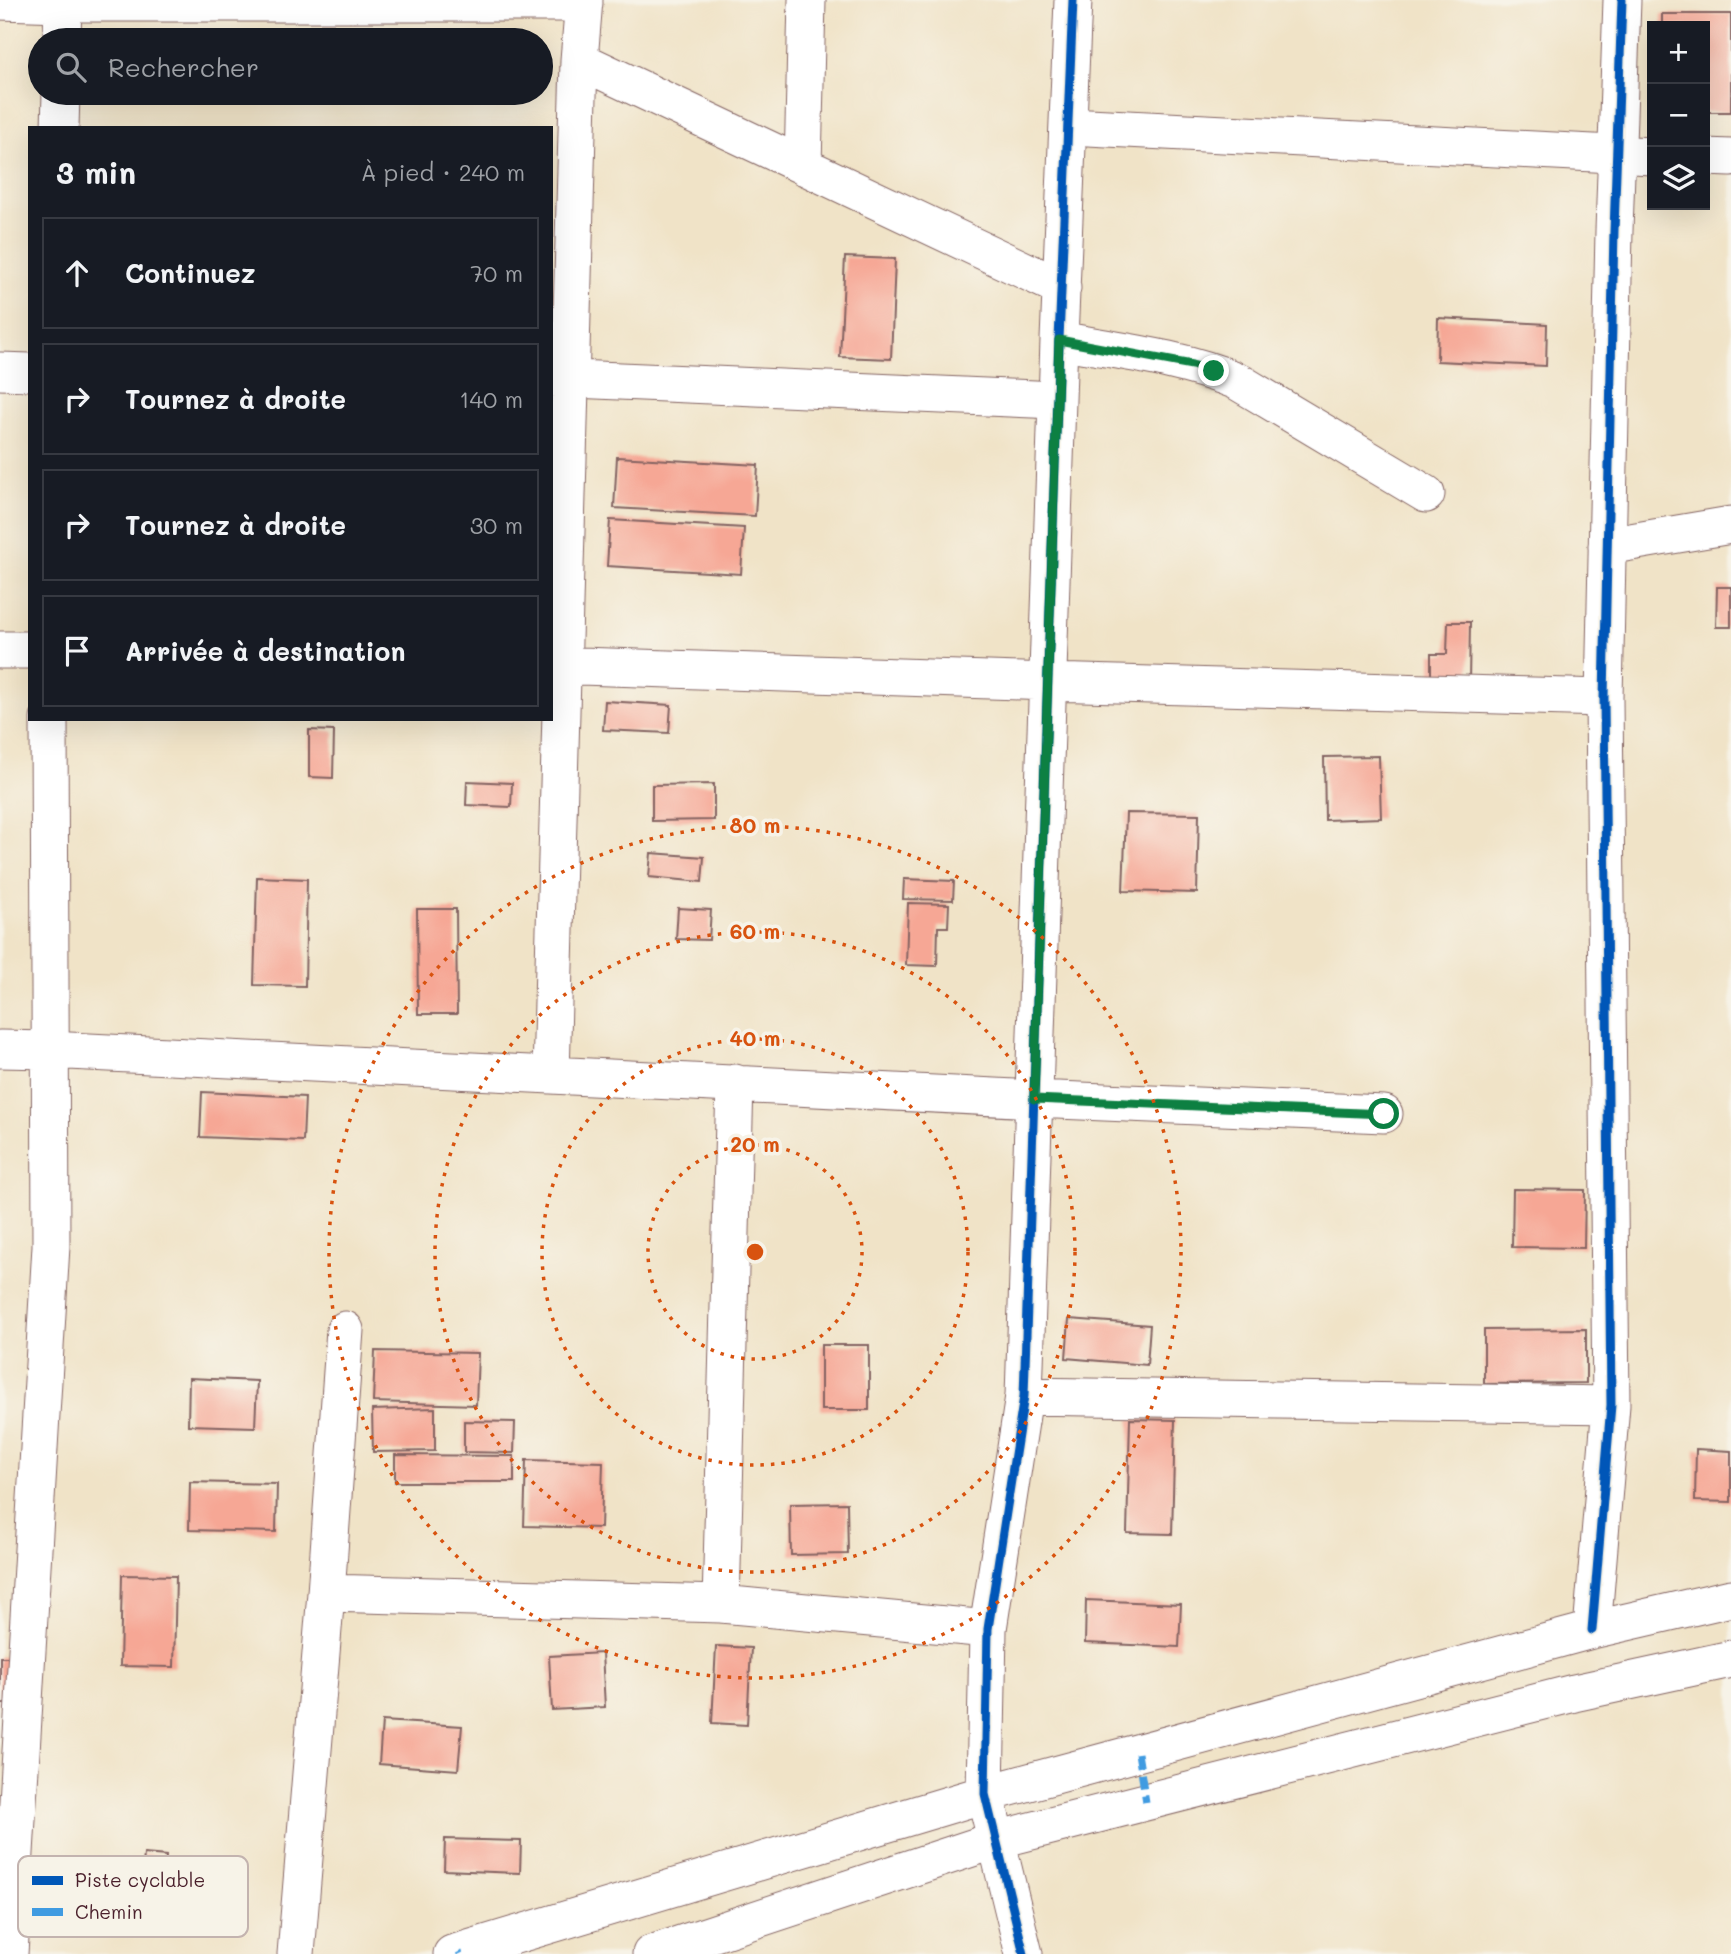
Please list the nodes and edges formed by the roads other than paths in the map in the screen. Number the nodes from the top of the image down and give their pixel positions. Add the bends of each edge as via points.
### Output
1 (807, 0) edge
2 (1073, 0) edge
3 (1622, 0) edge
4 (0, 1) edge
5 (63, 1) edge
6 (584, 2) edge
7 (62, 28) edge
8 (579, 60) junction
9 (61, 105) edge
10 (60, 126) edge
11 (1069, 126) junction
12 (1635, 155) edge
13 (1710, 157) edge
14 (1731, 158) edge
15 (803, 166) junction
16 (1062, 288) junction
17 (1059, 340) junction
18 (0, 370) edge
19 (28, 372) edge
20 (561, 378) edge
21 (1057, 400) junction
22 (1426, 494) dead end
23 (1731, 525) edge
24 (1607, 546) junction
25 (0, 650) edge
26 (28, 650) edge
27 (558, 665) edge
28 (1049, 682) junction
29 (1604, 698) junction
30 (49, 721) edge
31 (0, 1049) edge
32 (49, 1050) junction
33 (551, 1075) junction
34 (735, 1083) junction
35 (1034, 1099) junction
36 (1384, 1114) dead end
37 (345, 1331) dead end
38 (1024, 1396) junction
39 (1611, 1405) junction
40 (326, 1593) junction
41 (1731, 1598) edge
42 (721, 1604) junction
43 (988, 1629) junction
44 (1592, 1630) junction
45 (1731, 1659) edge
46 (985, 1794) junction
47 (996, 1840) junction
48 (9, 1954) edge
49 (296, 1954) edge
50 (452, 1954) edge
51 (651, 1954) edge
52 (1024, 1954) edge

1 - 15 street
2 - 11 street
3 - 12 street
4 - 5 street
5 - 6 street
5 - 7 street
6 - 8 street
8 - 15 street
8 - 20 street
9 - 10 street
11 - 12 street
11 - 16 street
12 - 24 street
13 - 14 street
15 - 16 street
16 - 17 street
17 - 21 street
17 - 22 street via 1214,371
18 - 19 street
20 - 21 street
20 - 27 street
21 - 28 street
23 - 24 street
24 - 29 street
25 - 26 street
27 - 28 street
27 - 33 street
28 - 29 street
28 - 35 street
29 - 39 street
30 - 32 street
31 - 32 street
32 - 33 street
32 - 48 street via 51,1246
33 - 34 street
34 - 35 street
34 - 42 street
35 - 36 street
35 - 38 street
37 - 40 street
38 - 39 street
38 - 43 street
39 - 44 street
40 - 42 street
40 - 49 street
41 - 44 street
42 - 43 street
43 - 46 street
44 - 46 street
45 - 47 street via 1574,1693
46 - 47 street
46 - 50 street
47 - 51 street
47 - 52 street

